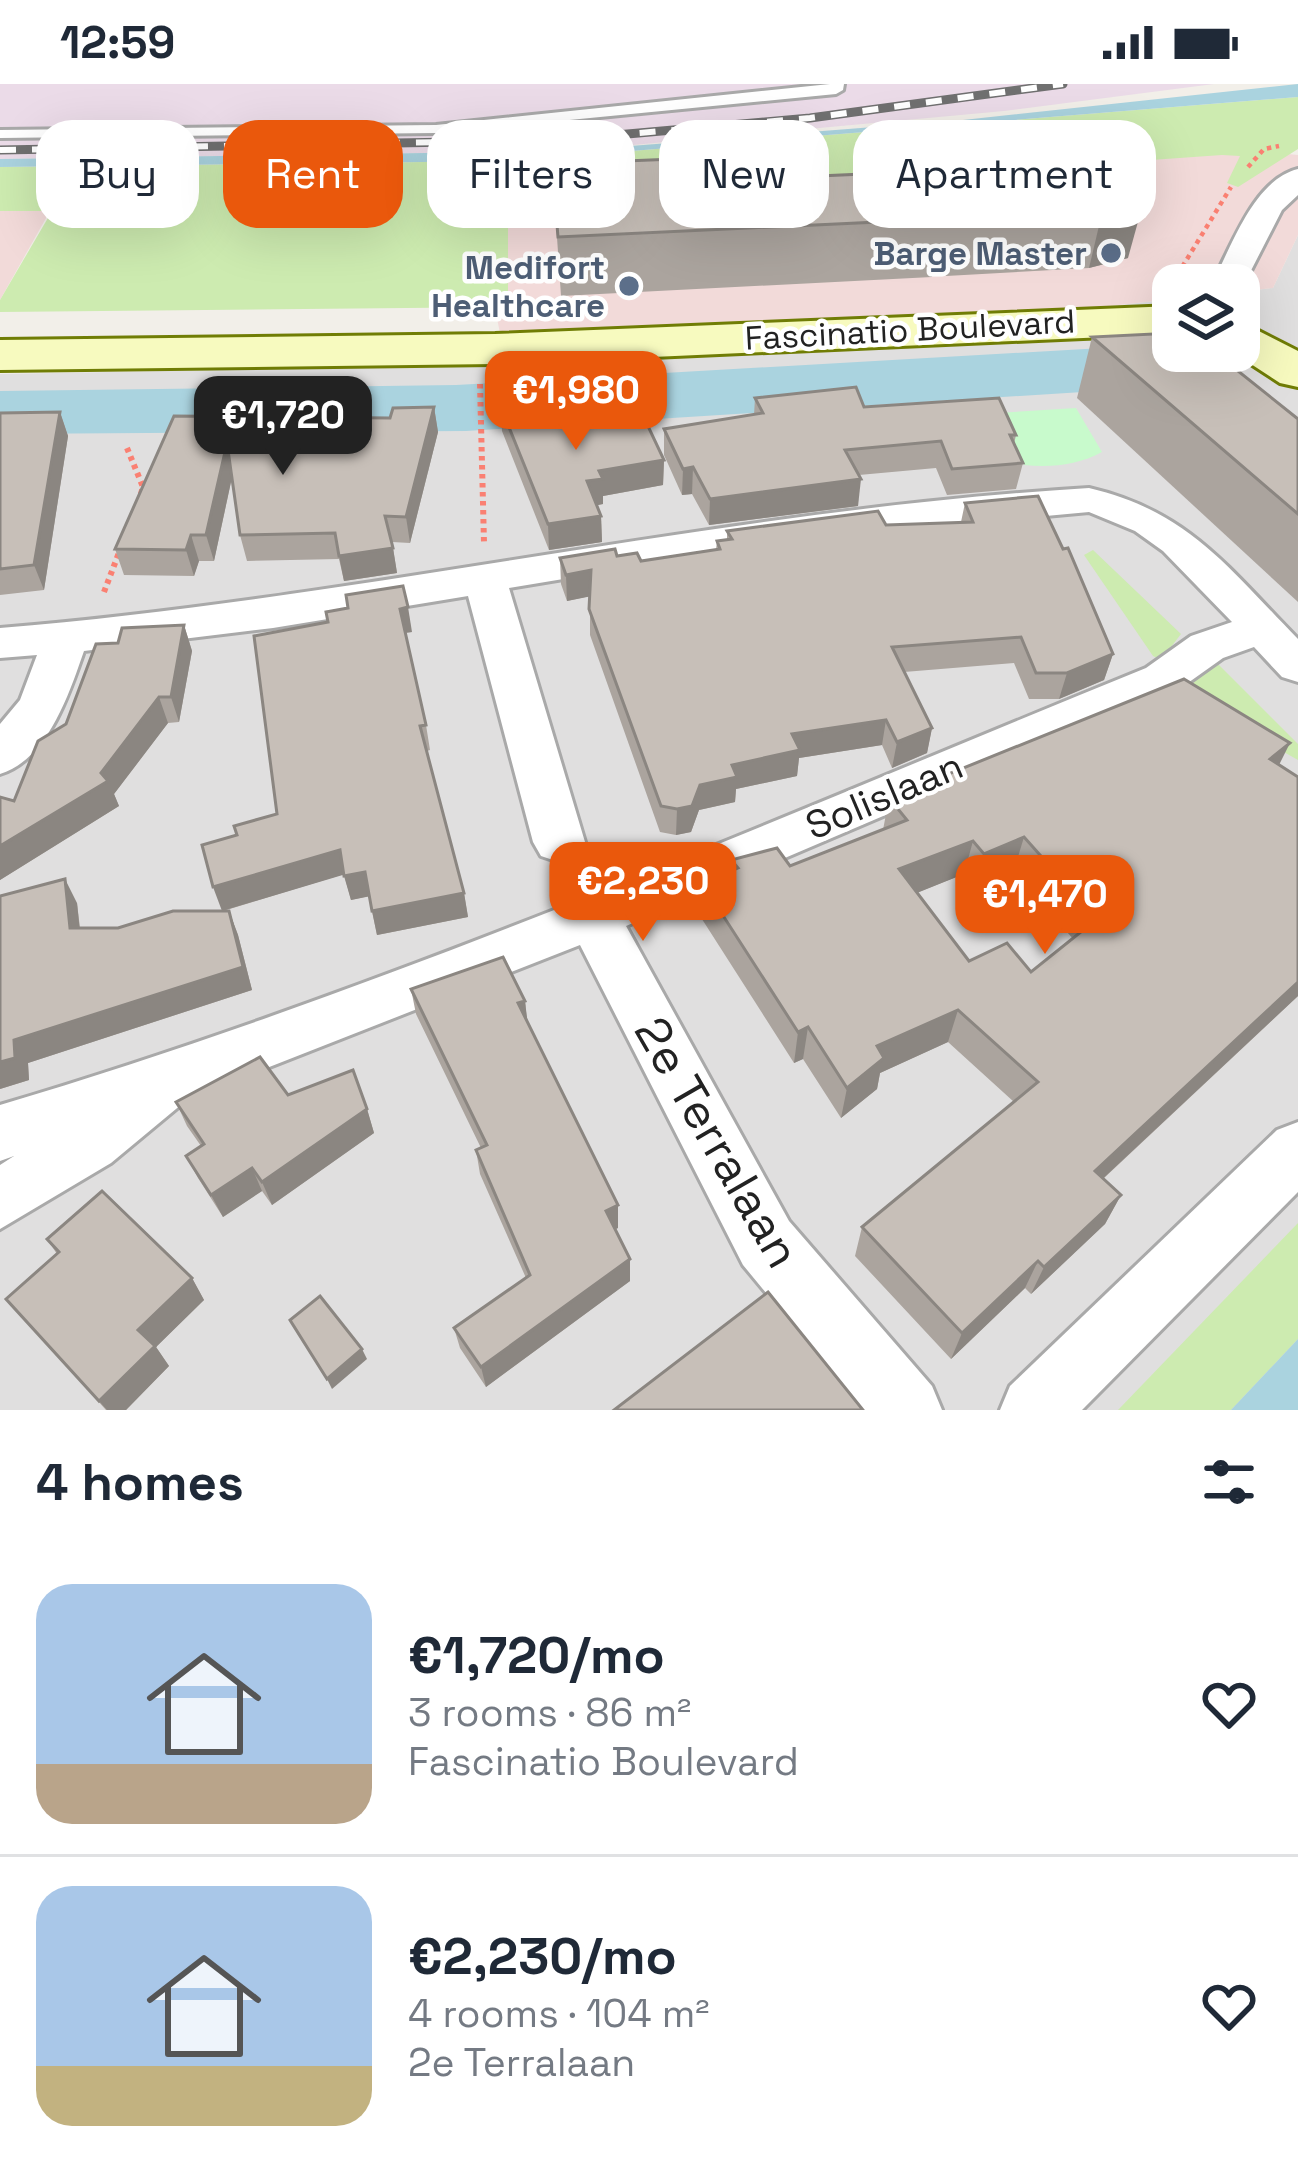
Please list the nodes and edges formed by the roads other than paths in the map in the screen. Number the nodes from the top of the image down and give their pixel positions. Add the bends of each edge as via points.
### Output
1 (837, 84) edge
2 (0, 134) edge
3 (1298, 178) edge
4 (1239, 264) edge
5 (1152, 305) edge
6 (1260, 349) edge
7 (0, 355) edge
8 (1298, 373) edge
9 (485, 580) junction
10 (1260, 629) junction
11 (66, 638) junction
12 (0, 643) edge
13 (1298, 666) edge
14 (0, 756) edge
15 (559, 842) dead end
16 (592, 916) junction
17 (167, 1081) junction
18 (0, 1133) edge
19 (1298, 1150) edge
20 (0, 1199) edge
21 (908, 1410) edge
22 (1034, 1410) edge

1 - 2 lane via 823,92 479,127
3 - 4 street via 1269,206
5 - 7 street, Fascinatio Boulevard via 495,349
6 - 8 street
9 - 10 street via 815,523 1089,500 1117,504 1150,523
9 - 11 street
9 - 15 street
10 - 13 street
10 - 16 street, Solislaan via 1207,647 1162,679
11 - 12 street
11 - 14 street via 41,707
16 - 17 street, Solislaan
16 - 21 street, 2e Terralaan via 766,1243
17 - 18 street, Solislaan
17 - 20 street, Solislaan via 90,1143
19 - 22 street

